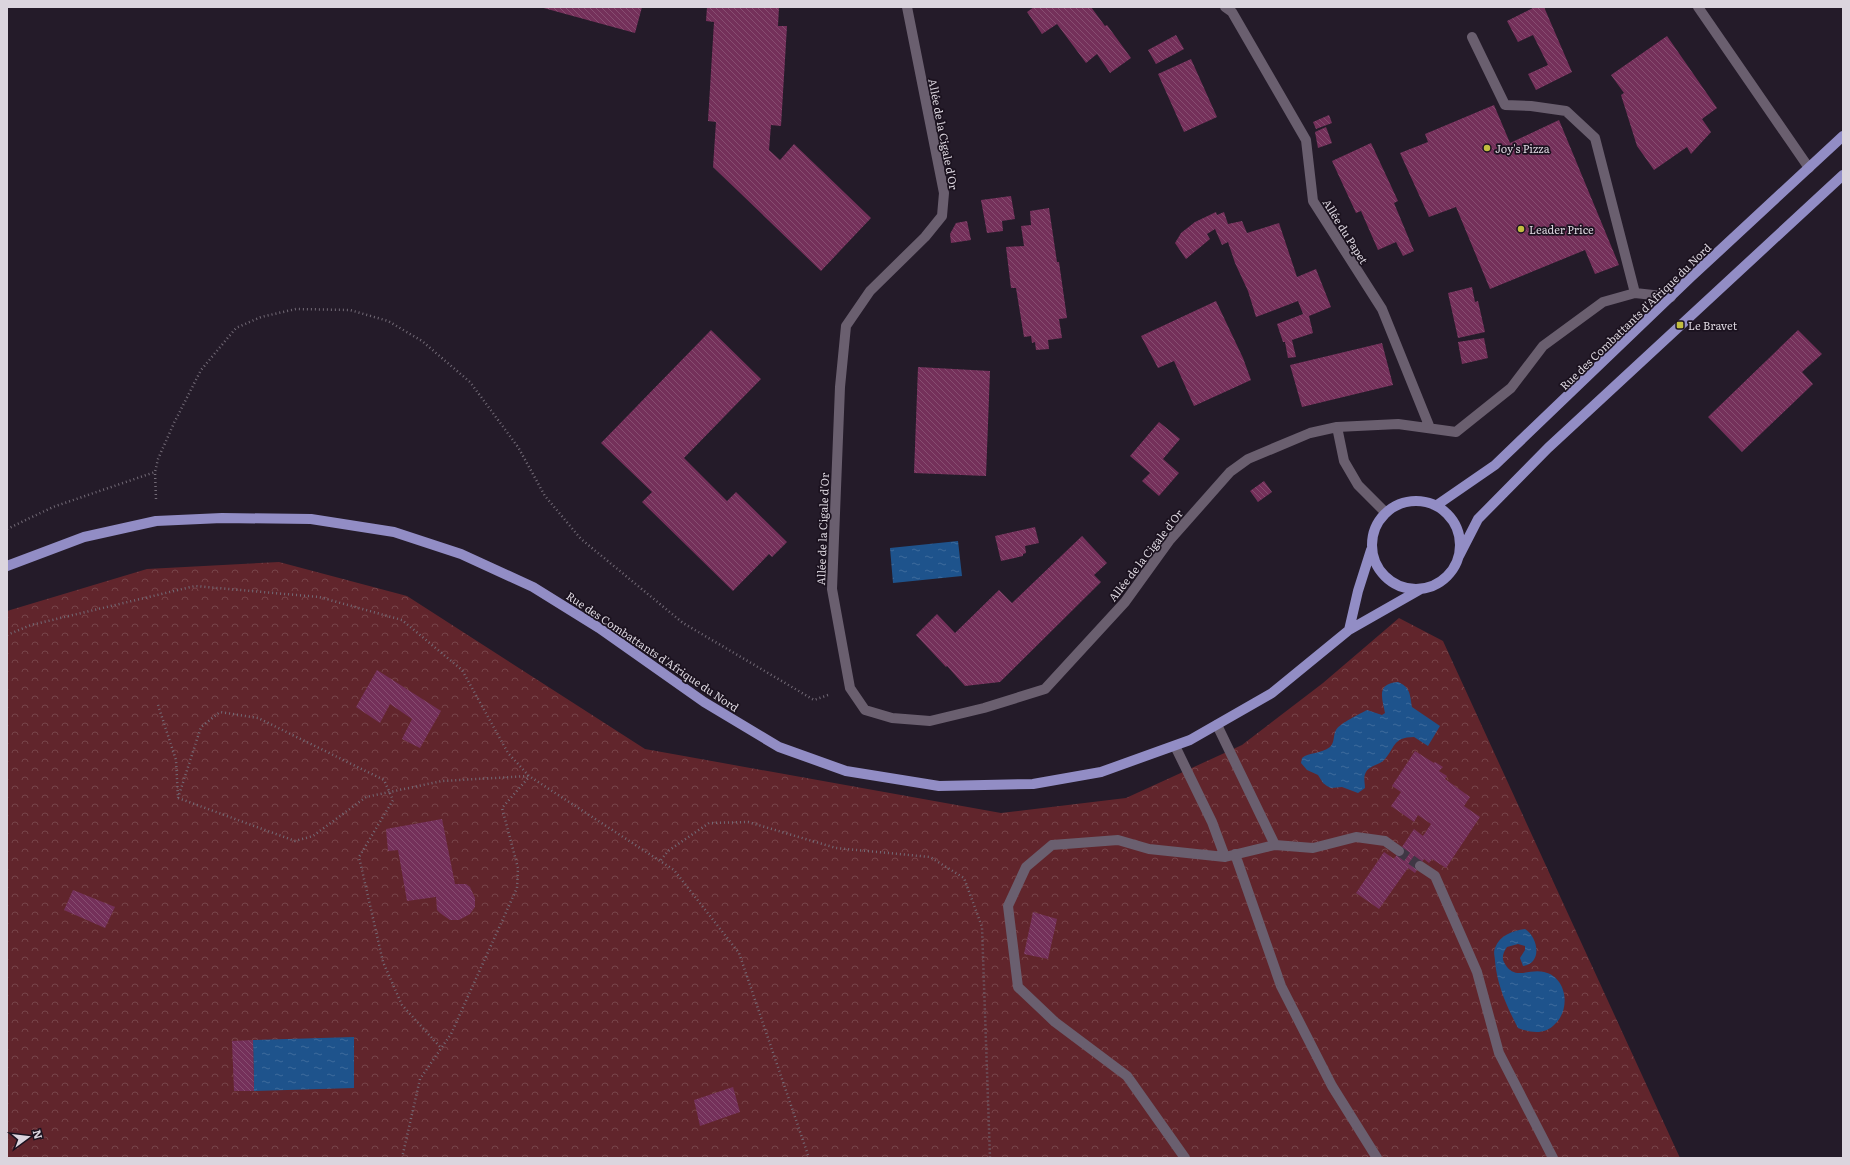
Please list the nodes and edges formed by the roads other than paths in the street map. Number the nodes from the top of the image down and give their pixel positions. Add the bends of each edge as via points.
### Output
1 (907, 7) edge
2 (1225, 7) edge
3 (1698, 7) edge
4 (1472, 37) dead end
5 (1843, 136) edge
6 (1809, 168) junction
7 (1843, 175) edge
8 (1635, 293) junction
9 (1671, 297) junction
10 (1337, 427) junction
11 (1430, 428) junction
12 (1437, 505) junction
13 (1385, 512) junction
14 (1371, 550) junction
15 (1459, 556) junction
16 (7, 566) edge
17 (1421, 590) junction
18 (1349, 630) junction
19 (1217, 725) junction
20 (1175, 746) junction
21 (1275, 845) junction
22 (1399, 851) tunnel mouth
23 (1230, 855) junction
24 (1420, 866) tunnel mouth
25 (1185, 1158) edge
26 (1376, 1158) edge
27 (1553, 1158) edge

1 - 10 street, Allée de la Cigale d'Or via 944,193 942,216 925,237 870,291 846,326 840,387 832,589 850,688 865,710 892,718 930,721 1046,689 1125,602 1169,541 1230,472 1248,459 1310,433
2 - 11 street, Allée du Papet via 1232,12 1306,140 1313,201 1382,309
3 - 6 street
4 - 8 street via 1504,105 1566,111 1595,138
5 - 6 main road, Rue des Combattants d'Afrique du Nord
6 - 9 main road, Rue des Combattants d'Afrique du Nord
7 - 15 main road via 1548,448 1478,519
8 - 9 street
8 - 11 street, Allée de la Cigale d'Or via 1603,302 1543,346 1511,388 1456,432
9 - 12 main road, Rue des Combattants d'Afrique du Nord via 1495,465
10 - 11 street, Allée de la Cigale d'Or via 1398,424
10 - 13 street via 1344,461 1358,485
12 - 13 main road via 1415,499 1396,504
12 - 15 main road via 1456,524 1461,542
13 - 14 main road via 1372,536
14 - 17 main road via 1376,566 1387,580 1406,588
14 - 18 main road
15 - 17 main road via 1453,570 1440,583
16 - 20 main road, Rue des Combattants d'Afrique du Nord via 84,537 156,521 222,518 311,519 394,532 461,554 533,587 599,628 704,702 779,747 846,771 939,786 1033,784 1100,772
17 - 18 main road, Rue des Combattants d'Afrique du Nord
18 - 19 main road, Rue des Combattants d'Afrique du Nord via 1272,693
19 - 20 main road, Rue des Combattants d'Afrique du Nord
19 - 21 street
20 - 23 street
21 - 22 street via 1313,848 1356,837 1385,841
21 - 23 street
23 - 25 street via 1149,849 1118,840 1052,845 1026,867 1008,906 1018,987 1054,1022 1128,1076
23 - 26 street via 1281,986 1332,1086
24 - 27 street via 1435,876 1477,972 1499,1054

